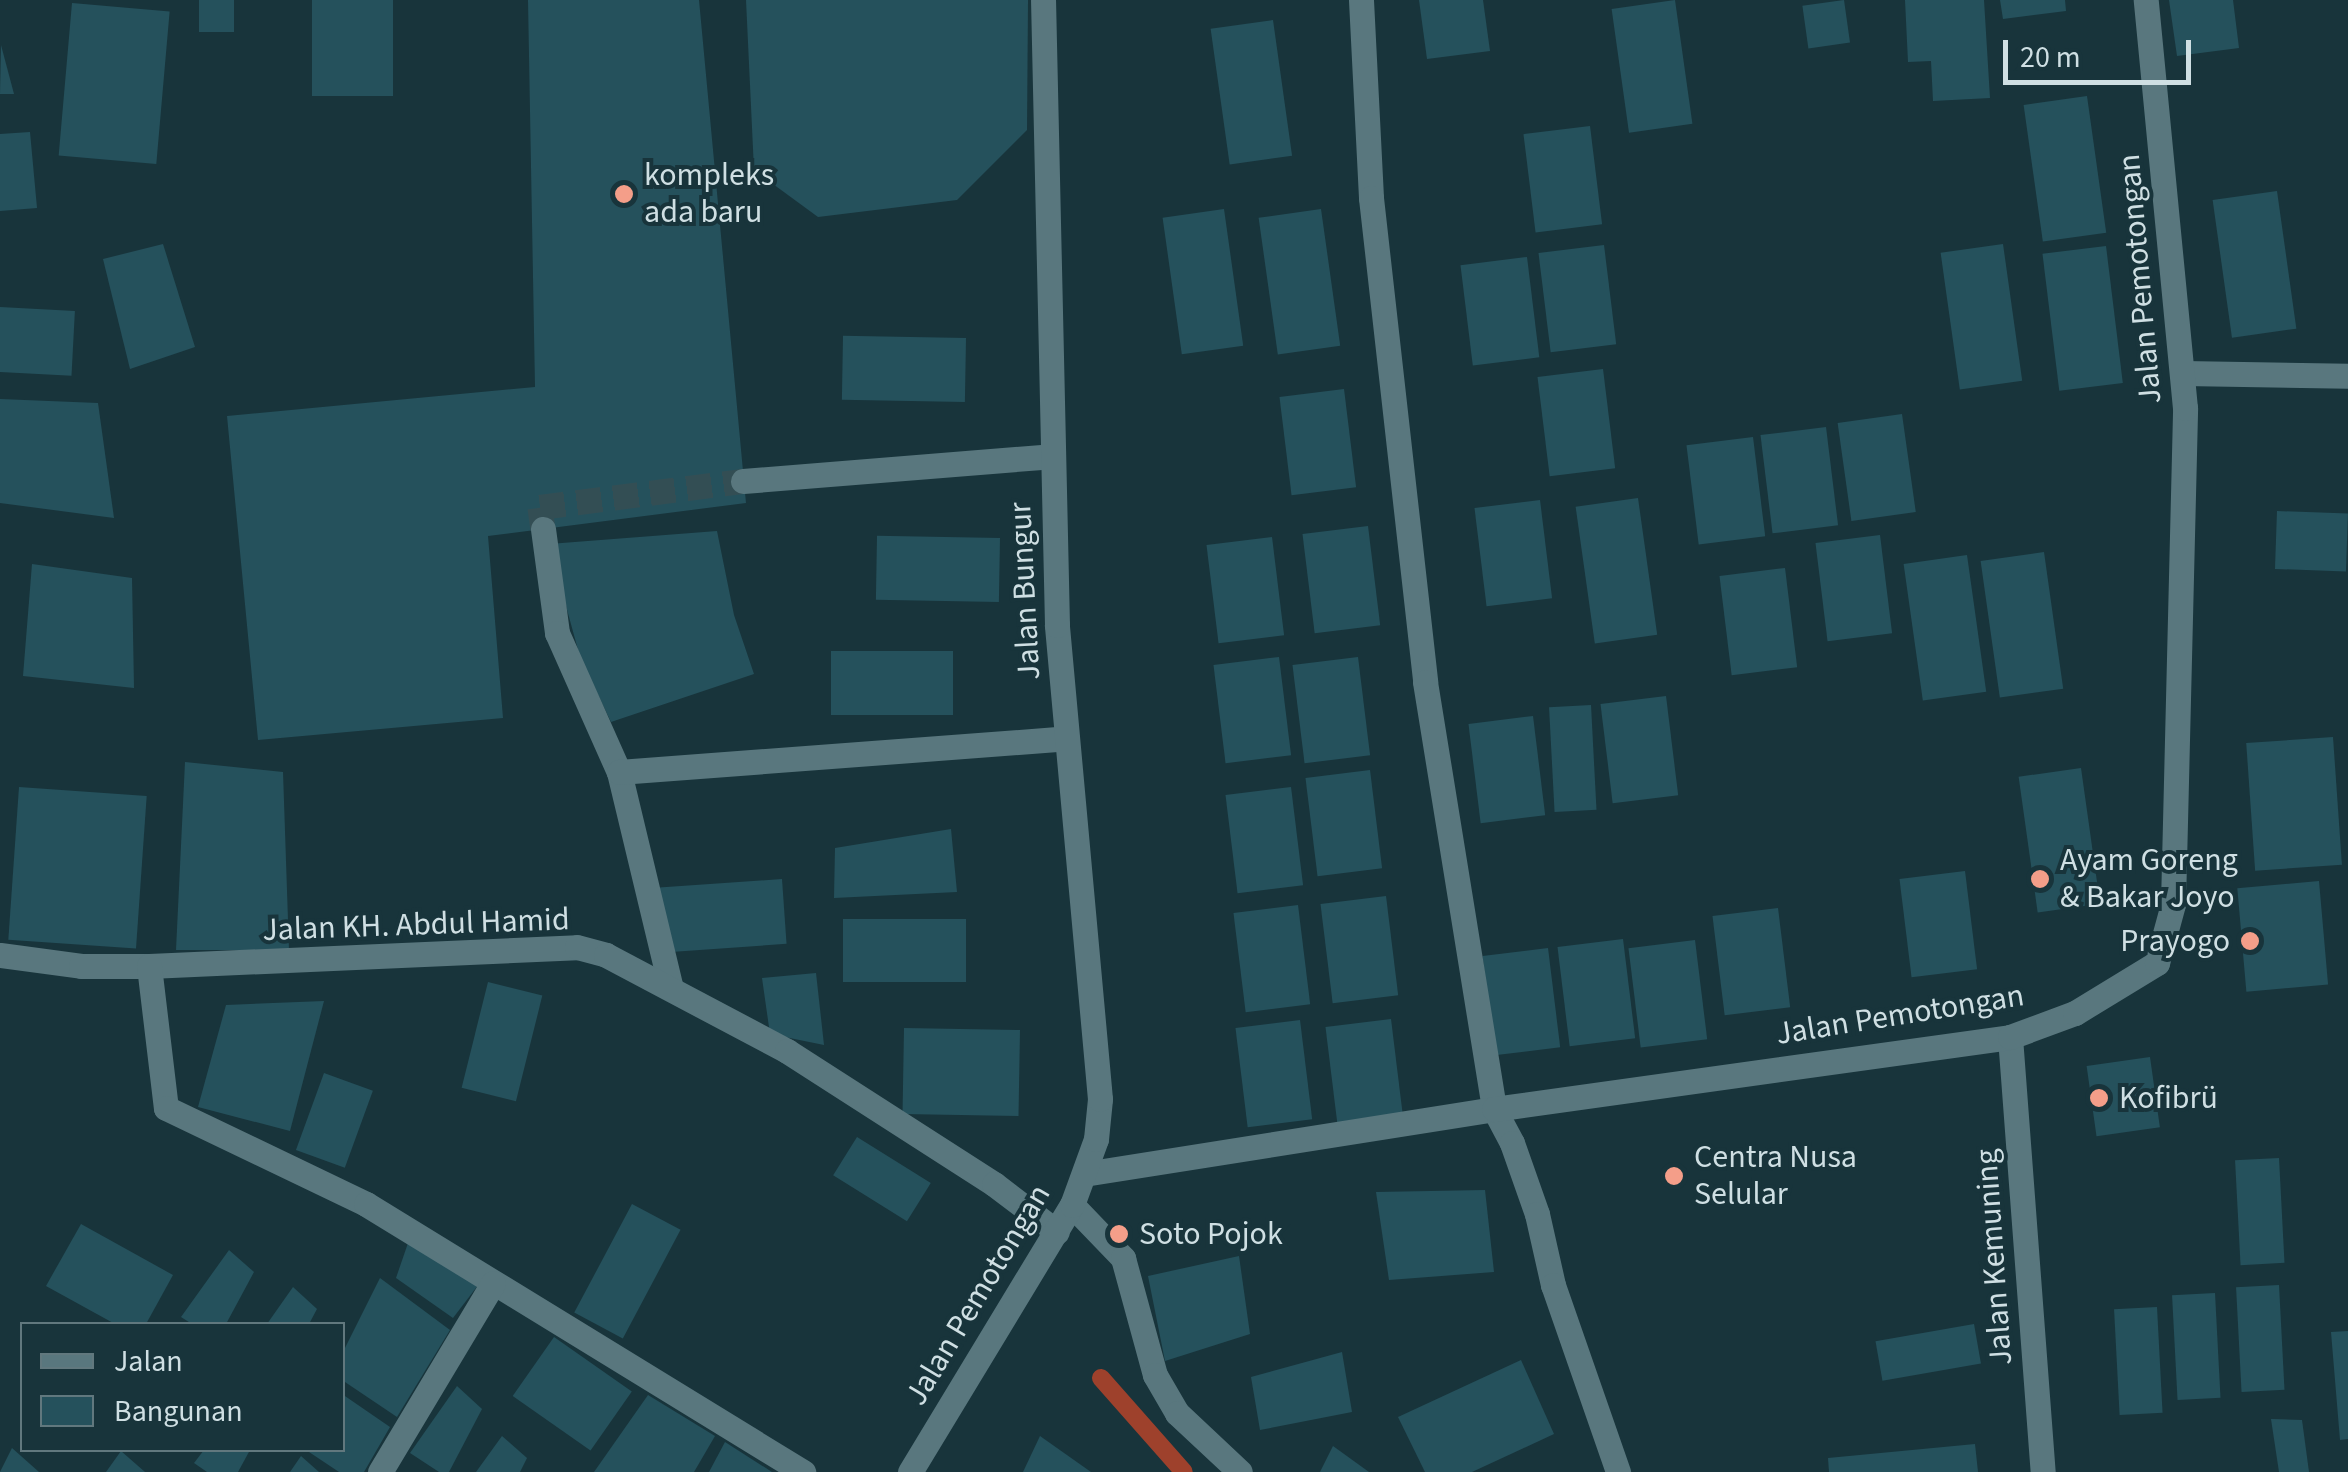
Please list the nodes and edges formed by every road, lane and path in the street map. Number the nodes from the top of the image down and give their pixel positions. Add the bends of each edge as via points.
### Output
1 (1043, 0) edge
2 (1361, 0) edge
3 (2146, 0) edge
4 (2184, 373) junction
5 (2348, 376) edge
6 (1051, 456) junction
7 (743, 481) tunnel mouth
8 (543, 529) dead end
9 (1067, 738) junction
10 (618, 772) junction
11 (0, 955) edge
12 (148, 966) junction
13 (671, 988) junction
14 (2010, 1037) junction
15 (1494, 1108) junction
16 (1084, 1174) junction
17 (1072, 1205) junction
18 (1057, 1232) junction
19 (493, 1283) junction
20 (380, 1472) edge
21 (804, 1472) edge
22 (910, 1472) edge
23 (1240, 1472) edge
24 (1618, 1472) edge
25 (2043, 1472) edge

1 - 6 street, Jalan Bungur
2 - 15 street via 1370,198 1425,682
3 - 4 street, Jalan Pemotongan
4 - 5 street
4 - 14 street, Jalan Pemotongan via 2173,904 2157,963 2075,1013
6 - 7 street
6 - 9 street, Jalan Bungur
8 - 10 street via 557,633
9 - 10 street
9 - 16 street, Jalan Bungur via 1100,1099
10 - 13 street
11 - 12 street, Jalan KH. Abdul Hamid
12 - 13 street, Jalan KH. Abdul Hamid via 550,945 606,955
12 - 19 street via 166,1108 366,1204
13 - 18 street, Jalan KH. Abdul Hamid via 787,1051
14 - 15 street, Jalan Pemotongan
14 - 25 street, Jalan Kemuning
15 - 16 street, Jalan Pemotongan
15 - 24 street via 1537,1214 1553,1285
16 - 17 street, Jalan Pemotongan
17 - 18 street, Jalan Pemotongan
17 - 23 street via 1123,1258 1156,1376 1177,1413
18 - 22 street, Jalan Pemotongan
19 - 20 street
19 - 21 street

